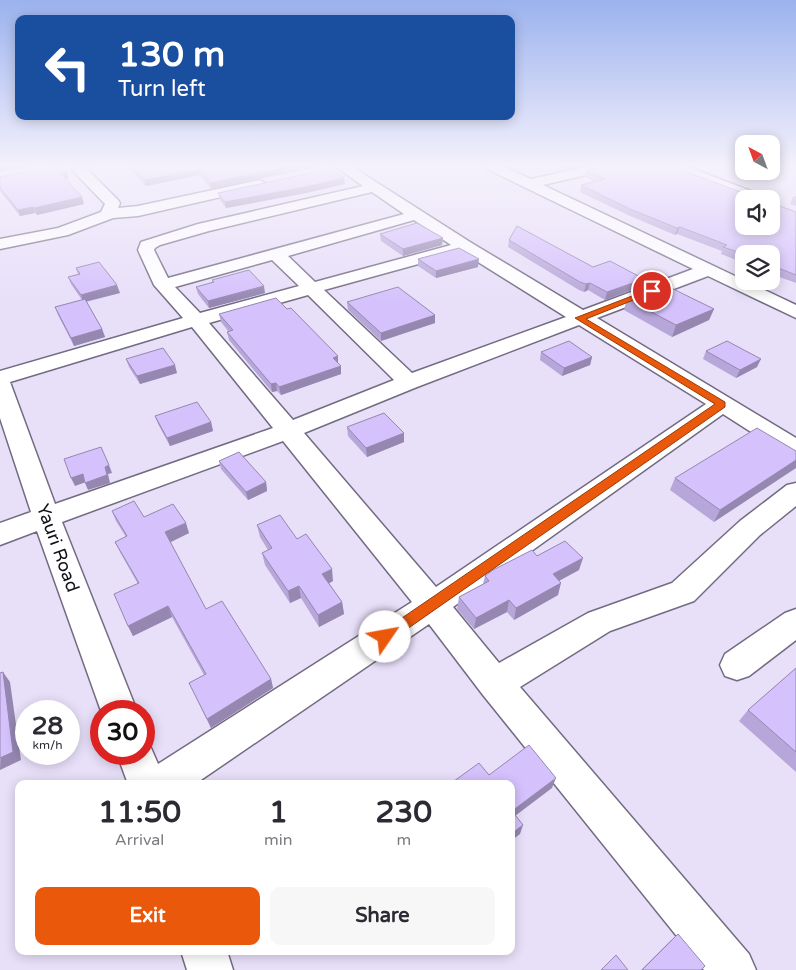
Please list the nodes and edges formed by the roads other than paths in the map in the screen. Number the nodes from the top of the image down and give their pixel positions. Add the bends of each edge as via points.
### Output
1 (108, 211) edge
2 (135, 211) edge
3 (271, 211) edge
4 (411, 211) edge
5 (586, 211) edge
6 (107, 214) junction
7 (416, 215) junction
8 (0, 244) edge
9 (464, 246) junction
10 (277, 255) junction
11 (708, 270) junction
12 (163, 285) junction
13 (312, 288) junction
14 (796, 312) edge
15 (579, 318) junction
16 (196, 320) junction
17 (0, 378) edge
18 (409, 382) junction
19 (0, 384) edge
20 (722, 404) junction
21 (288, 431) junction
22 (796, 449) edge
23 (796, 492) edge
24 (46, 518) junction
25 (0, 534) edge
26 (433, 605) junction
27 (796, 622) edge
28 (737, 665) dead end
29 (495, 684) junction
30 (115, 700) edge
31 (139, 765) edge
32 (145, 780) edge
33 (167, 780) edge
34 (205, 955) edge
35 (210, 970) edge
36 (733, 970) edge

1 - 6 street
2 - 6 street
3 - 12 street via 147,245 146,250
4 - 7 street
5 - 11 street
6 - 8 street via 62,232
7 - 9 street
7 - 10 street
9 - 13 street
9 - 15 street
10 - 12 street
10 - 13 street
11 - 14 street
11 - 15 street
12 - 16 street
13 - 16 street
13 - 18 street
15 - 18 street
15 - 20 street
16 - 17 street
16 - 21 street
18 - 21 street
19 - 24 street, Yauri Road
20 - 22 street
20 - 26 street
21 - 24 street
21 - 26 street
23 - 29 street via 750,528 682,592 599,622
24 - 25 street
24 - 30 street, Yauri Road
26 - 29 street
26 - 33 street
27 - 28 street
29 - 36 street
31 - 32 street
34 - 35 street

